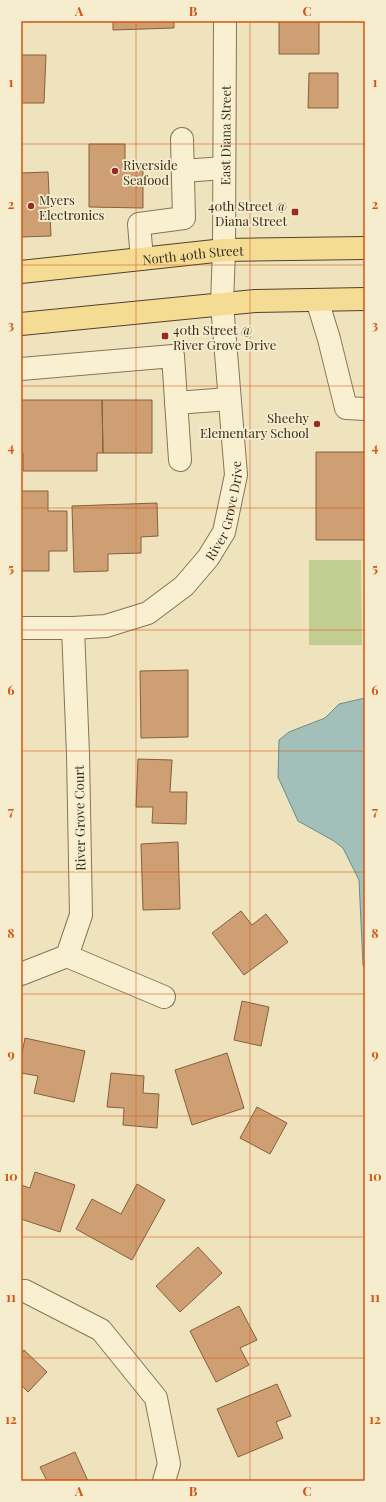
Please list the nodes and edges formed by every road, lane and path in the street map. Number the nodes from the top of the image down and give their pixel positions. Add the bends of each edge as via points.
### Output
1 (225, 21) edge
2 (182, 139) dead end
3 (224, 168) junction
4 (183, 171) junction
5 (365, 248) edge
6 (224, 250) junction
7 (142, 259) junction
8 (21, 272) edge
9 (365, 299) edge
10 (317, 300) junction
11 (222, 304) junction
12 (21, 324) edge
13 (21, 369) edge
14 (229, 399) junction
15 (176, 403) junction
16 (365, 409) edge
17 (180, 460) dead end
18 (21, 628) edge
19 (72, 628) junction
20 (67, 956) junction
21 (21, 974) edge
22 (164, 996) dead end
23 (21, 1291) edge
24 (164, 1481) edge

1 - 3 street, East Diana Street
2 - 4 street
3 - 4 street
3 - 6 street, East Diana Street
4 - 7 street via 184,218 139,224
5 - 6 main road, North 40th Street
6 - 7 main road, North 40th Street
6 - 11 street, River Grove Drive
7 - 8 main road, North 40th Street
9 - 10 main road
10 - 11 main road
10 - 16 street via 346,408
11 - 12 main road
11 - 14 street, River Grove Drive
13 - 15 street via 173,356
14 - 15 street
14 - 19 street, River Grove Drive via 236,476 224,532 208,558 184,586 148,613 106,626
15 - 17 street
18 - 19 street, River Grove Drive
19 - 20 street, River Grove Court via 78,754 81,915
20 - 21 street
20 - 22 street
23 - 24 street via 101,1330 156,1398 169,1464

